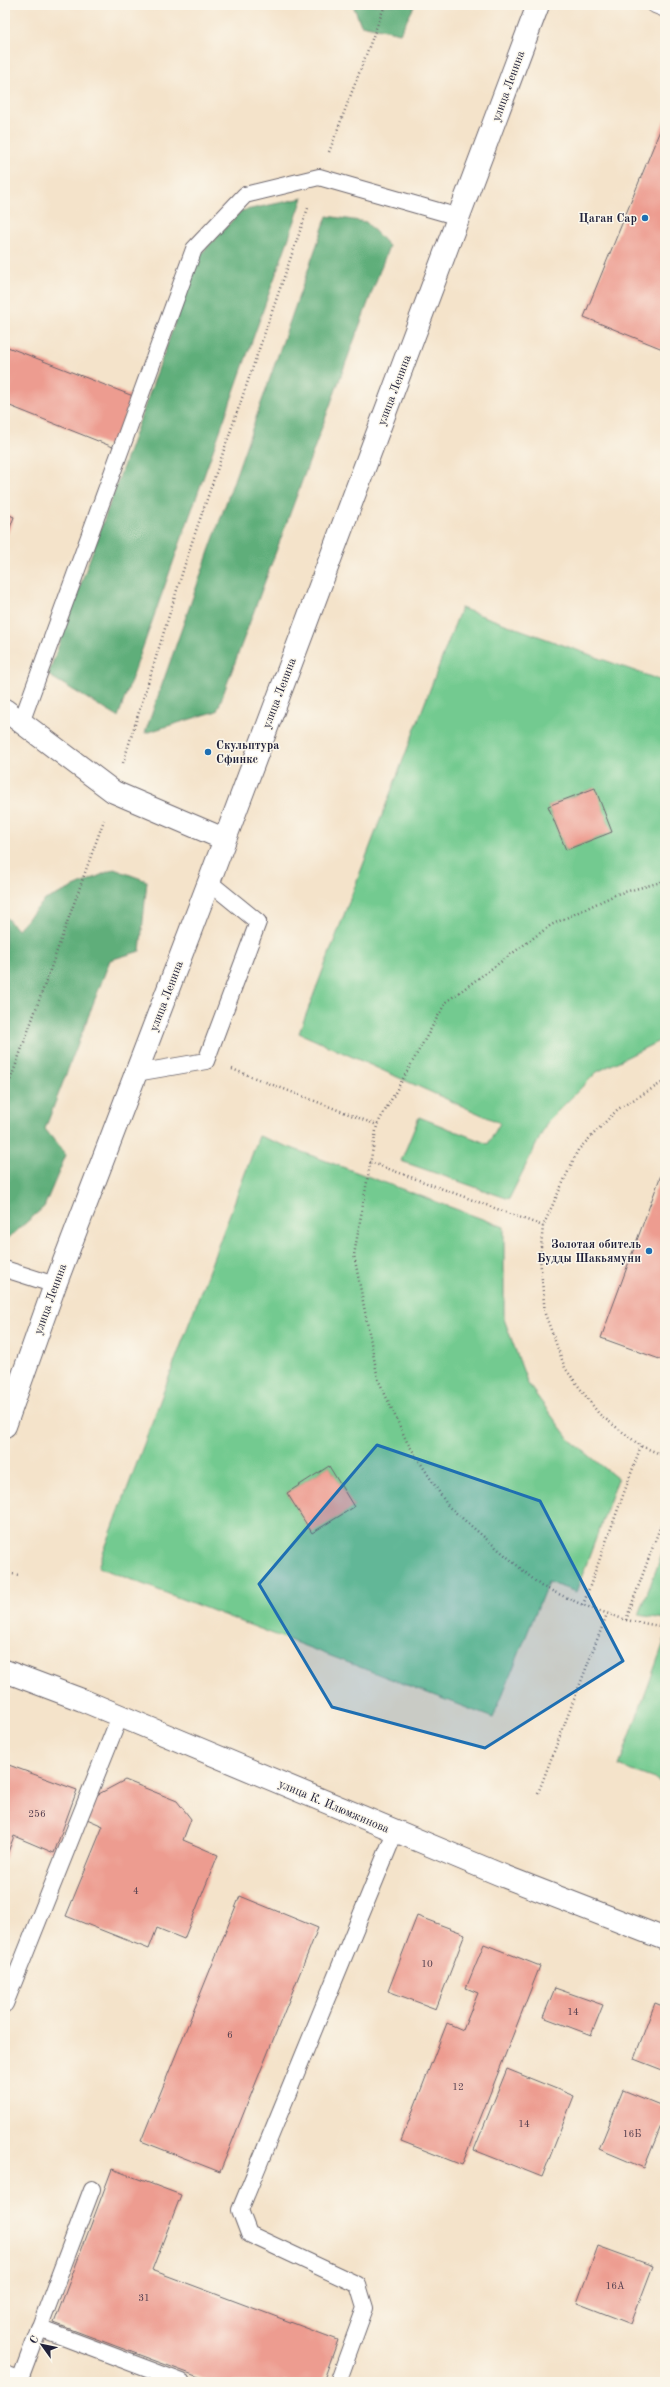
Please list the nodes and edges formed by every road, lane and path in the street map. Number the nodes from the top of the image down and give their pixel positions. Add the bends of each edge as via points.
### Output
1 (385, 5) edge
2 (538, 5) edge
3 (655, 5) edge
4 (665, 9) edge
5 (319, 177) junction
6 (459, 217) junction
7 (191, 544) dead end
8 (13, 717) edge
9 (224, 839) junction
10 (665, 881) edge
11 (209, 882) junction
12 (206, 1061) junction
13 (136, 1073) junction
14 (665, 1082) edge
15 (377, 1125) junction
16 (370, 1162) junction
17 (543, 1226) junction
18 (5, 1269) edge
19 (54, 1285) junction
20 (5, 1426) edge
21 (641, 1446) junction
22 (665, 1456) edge
23 (665, 1514) edge
24 (5, 1573) edge
25 (19, 1576) dead end
26 (583, 1605) junction
27 (607, 1614) junction
28 (626, 1620) junction
29 (665, 1627) edge
30 (5, 1671) edge
31 (120, 1716) junction
32 (538, 1793) dead end
33 (395, 1832) junction
34 (665, 1939) edge
35 (5, 2004) edge
36 (92, 2189) dead end
37 (39, 2328) junction
38 (5, 2377) edge
39 (19, 2382) edge
40 (182, 2382) edge
41 (338, 2382) edge

1 - 5 path
2 - 6 main road, улица Ленина
3 - 4 lane
5 - 6 lane
5 - 7 path
5 - 8 lane via 245,195 194,249
6 - 9 main road, улица Ленина
8 - 9 main road via 114,792
9 - 11 main road, улица Ленина
10 - 15 path via 616,894 551,925 446,1002
11 - 12 lane via 258,922
11 - 13 main road, улица Ленина
12 - 13 lane
12 - 15 path via 252,1076
13 - 19 main road, улица Ленина
14 - 17 path via 618,1109 578,1150
15 - 16 path
16 - 17 path
16 - 26 path via 354,1255 378,1379 407,1442 448,1506 541,1586
17 - 21 path via 540,1257 544,1314 565,1368 599,1414
18 - 19 lane
19 - 20 main road, улица Ленина
21 - 22 path
21 - 26 path
23 - 28 path
24 - 25 path
26 - 27 path
27 - 28 path
27 - 32 path
28 - 29 path
30 - 31 main road, улица К. Илюмжинова
31 - 33 main road, улица К. Илюмжинова
31 - 35 lane
33 - 34 main road, улица К. Илюмжинова
33 - 41 lane via 240,2210 249,2234 358,2285 366,2308
36 - 37 lane
37 - 39 lane
37 - 40 lane
38 - 39 main road

